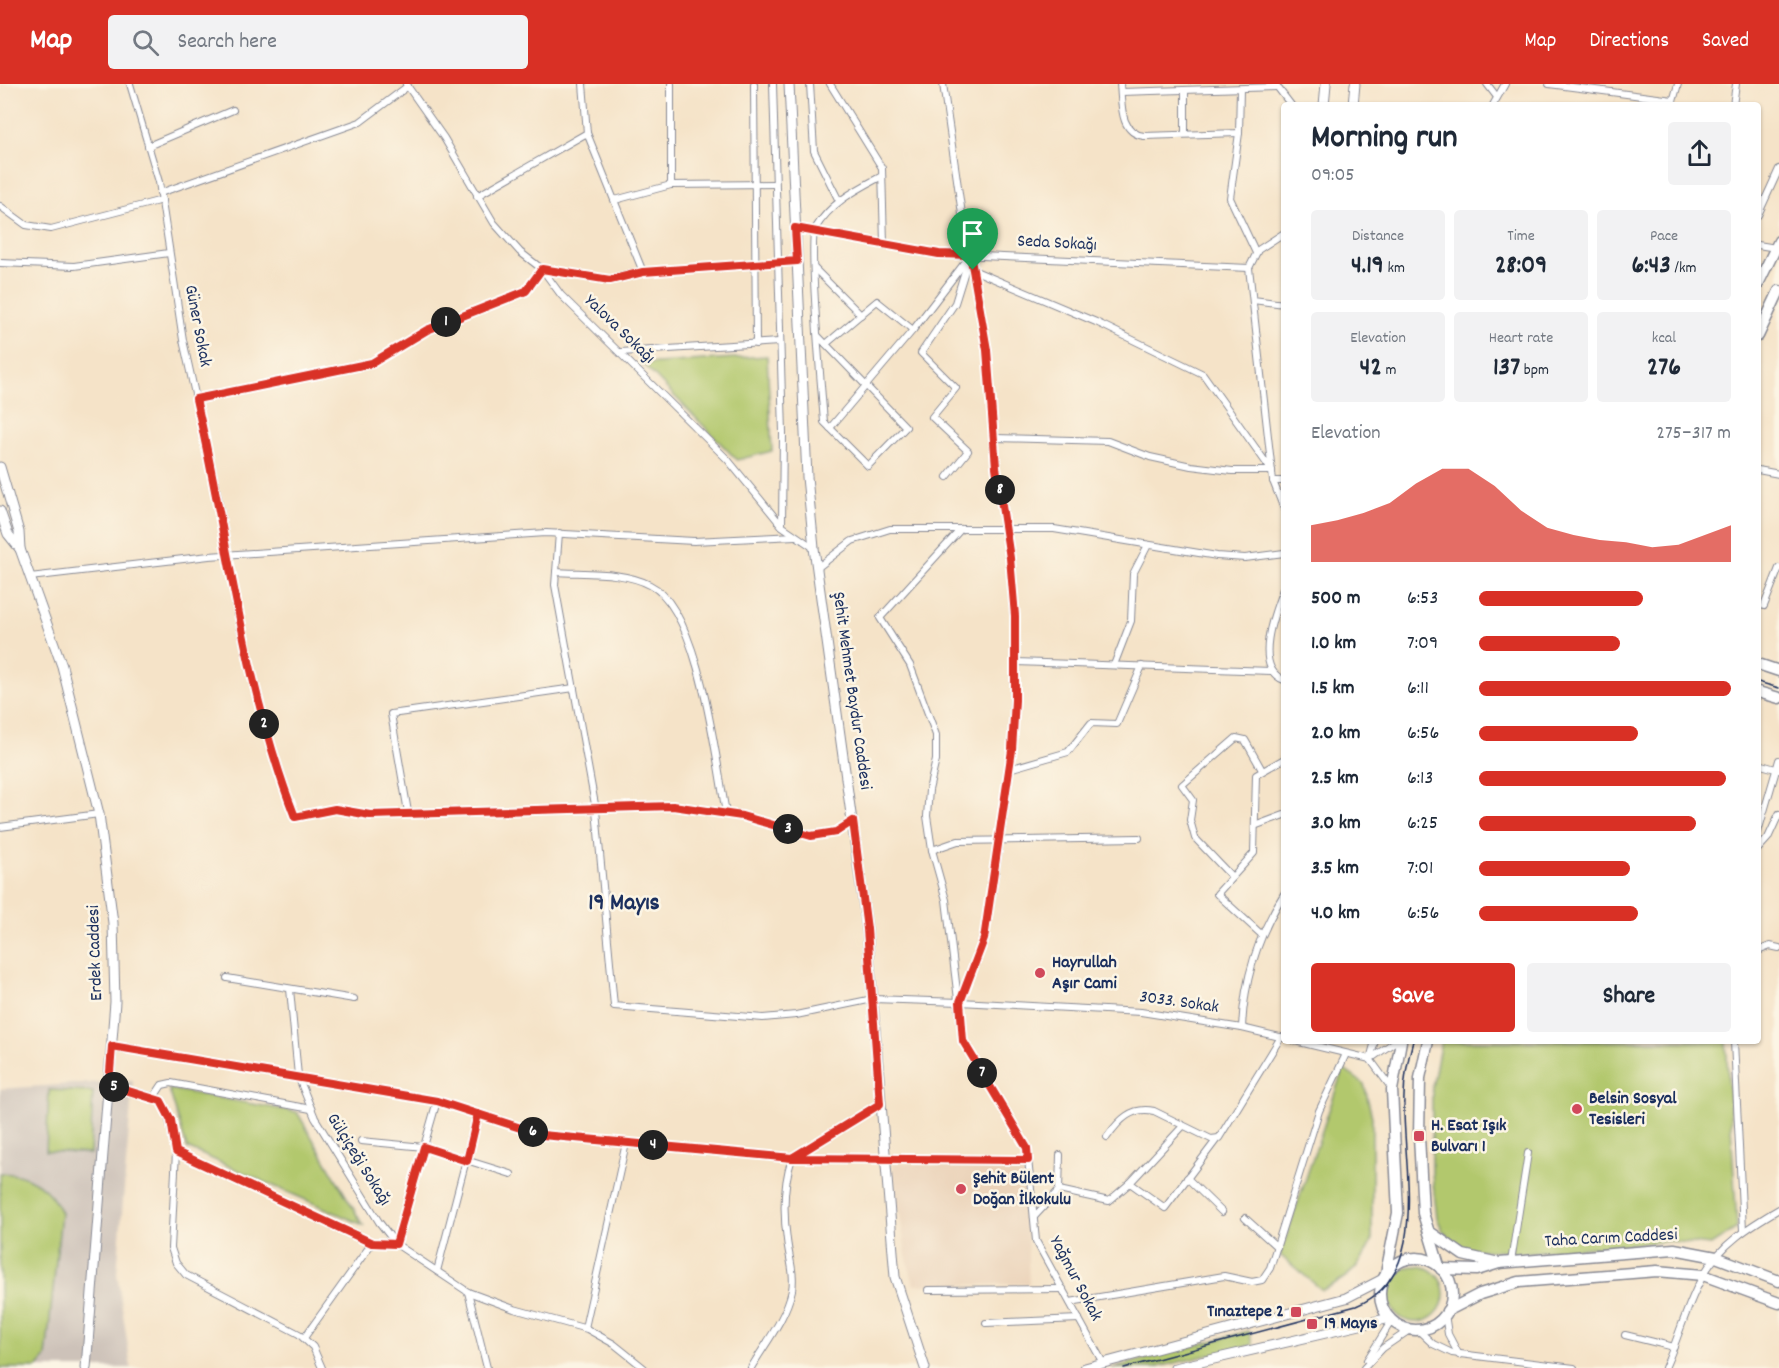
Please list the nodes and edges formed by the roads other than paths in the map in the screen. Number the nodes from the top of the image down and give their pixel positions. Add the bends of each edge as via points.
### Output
1 (130, 84) edge
2 (584, 84) edge
3 (671, 84) edge
4 (754, 84) edge
5 (773, 84) edge
6 (789, 84) edge
7 (810, 84) edge
8 (830, 84) edge
9 (943, 84) edge
10 (1120, 84) edge
11 (1326, 84) edge
12 (1354, 84) edge
13 (1487, 84) edge
14 (1505, 84) edge
15 (1549, 84) edge
16 (1678, 84) edge
17 (1736, 84) edge
18 (407, 85) edge
19 (1275, 85) edge
20 (1240, 89) junction
21 (1185, 90) junction
22 (1121, 92) junction
23 (1497, 97) junction
24 (1289, 102) edge
25 (1324, 102) edge
26 (1353, 102) edge
27 (1494, 102) edge
28 (1666, 102) edge
29 (1673, 102) edge
30 (1733, 102) edge
31 (233, 110) dead end
32 (587, 133) junction
33 (1239, 133) junction
34 (1185, 134) junction
35 (148, 146) junction
36 (1779, 169) edge
37 (882, 176) junction
38 (755, 184) junction
39 (775, 184) junction
40 (671, 185) junction
41 (161, 196) junction
42 (477, 196) junction
43 (615, 200) junction
44 (838, 200) junction
45 (0, 206) edge
46 (1761, 208) edge
47 (795, 228) junction
48 (814, 231) junction
49 (1281, 235) edge
50 (884, 244) junction
51 (1777, 244) edge
52 (1761, 245) edge
53 (169, 253) junction
54 (1256, 253) junction
55 (970, 255) junction
56 (797, 261) junction
57 (777, 262) junction
58 (0, 263) edge
59 (756, 264) junction
60 (1249, 268) junction
61 (542, 269) junction
62 (815, 269) junction
63 (973, 270) junction
64 (643, 272) junction
65 (1761, 278) edge
66 (1779, 291) edge
67 (1253, 300) junction
68 (1281, 304) edge
69 (861, 315) junction
70 (914, 330) junction
71 (1761, 330) edge
72 (818, 336) junction
73 (779, 342) junction
74 (756, 344) junction
75 (826, 344) junction
76 (621, 352) junction
77 (866, 383) junction
78 (196, 399) junction
79 (830, 428) junction
80 (995, 438) junction
81 (0, 467) edge
82 (1272, 471) junction
83 (1761, 471) edge
84 (1779, 474) edge
85 (946, 477) dead end
86 (1273, 481) junction
87 (1281, 481) edge
88 (1281, 501) edge
89 (0, 511) edge
90 (783, 526) junction
91 (962, 529) junction
92 (1007, 529) junction
93 (559, 533) junction
94 (795, 536) junction
95 (1148, 545) junction
96 (814, 548) junction
97 (20, 549) junction
98 (1281, 553) edge
99 (228, 555) junction
100 (817, 568) junction
101 (1779, 568) edge
102 (556, 572) junction
103 (30, 577) junction
104 (1776, 584) edge
105 (1281, 598) edge
106 (1764, 606) dead end
107 (1016, 662) junction
108 (1114, 665) junction
109 (1761, 665) edge
110 (1142, 666) junction
111 (1271, 671) junction
112 (1779, 671) edge
113 (1281, 678) edge
114 (574, 688) junction
115 (1761, 693) edge
116 (1779, 698) edge
117 (1281, 760) edge
118 (1779, 760) edge
119 (1761, 765) edge
120 (1010, 769) junction
121 (1778, 769) edge
122 (1262, 770) junction
123 (596, 810) junction
124 (408, 812) junction
125 (726, 813) junction
126 (99, 814) junction
127 (1779, 814) edge
128 (1281, 816) edge
129 (853, 821) junction
130 (1761, 823) edge
131 (1257, 825) junction
132 (0, 827) edge
133 (1139, 838) dead end
134 (999, 842) junction
135 (1761, 846) edge
136 (932, 850) junction
137 (1232, 877) junction
138 (1281, 900) edge
139 (1262, 935) junction
140 (1779, 948) edge
141 (1761, 950) edge
142 (227, 978) dead end
143 (290, 989) junction
144 (354, 999) dead end
145 (873, 999) junction
146 (960, 1002) junction
147 (1242, 1028) junction
148 (1281, 1038) edge
149 (1281, 1040) edge
150 (1307, 1044) edge
151 (1374, 1044) edge
152 (1392, 1044) edge
153 (1400, 1044) edge
154 (1427, 1044) edge
155 (1734, 1044) edge
156 (112, 1046) junction
157 (1346, 1054) junction
158 (1370, 1059) junction
159 (298, 1076) junction
160 (109, 1085) junction
161 (1392, 1090) junction
162 (154, 1097) junction
163 (437, 1101) junction
164 (880, 1104) junction
165 (311, 1109) junction
166 (478, 1114) junction
167 (1183, 1126) junction
168 (1107, 1137) dead end
169 (1217, 1139) junction
170 (361, 1141) dead end
171 (626, 1143) junction
172 (424, 1147) junction
173 (176, 1152) junction
174 (1528, 1153) dead end
175 (1060, 1155) dead end
176 (884, 1157) junction
177 (792, 1158) junction
178 (1028, 1160) junction
179 (467, 1161) junction
180 (511, 1174) dead end
181 (1187, 1178) junction
182 (1130, 1183) junction
183 (1059, 1190) junction
184 (1779, 1209) edge
185 (1222, 1212) dead end
186 (1034, 1217) junction
187 (1245, 1218) dead end
188 (1428, 1231) junction
189 (1743, 1231) junction
190 (372, 1243) junction
191 (396, 1244) junction
192 (1277, 1247) junction
193 (1716, 1257) junction
194 (1511, 1262) junction
195 (1499, 1263) junction
196 (1440, 1267) junction
197 (437, 1271) junction
198 (1703, 1275) junction
199 (1385, 1276) junction
200 (1779, 1281) edge
201 (1063, 1289) junction
202 (928, 1290) dead end
203 (468, 1292) junction
204 (1071, 1302) junction
205 (1779, 1303) edge
206 (1446, 1312) junction
207 (1079, 1319) junction
208 (1391, 1319) junction
209 (986, 1323) dead end
210 (585, 1328) junction
211 (1414, 1329) junction
212 (1625, 1335) dead end
213 (304, 1338) junction
214 (1674, 1347) junction
215 (1459, 1355) junction
216 (1103, 1363) junction
217 (1208, 1364) edge
218 (86, 1368) edge
219 (322, 1368) edge
220 (487, 1368) edge
221 (644, 1368) edge
222 (751, 1368) edge
223 (925, 1368) edge
224 (1085, 1368) edge
225 (1175, 1368) edge
226 (1363, 1368) edge
227 (1574, 1368) edge
228 (1665, 1368) edge

1 - 35 street, Güner Sokak
2 - 32 street
3 - 40 street
4 - 38 street
5 - 39 street
6 - 47 street, Şehit Mehmet Baydur Caddesi
7 - 44 street via 814,151
8 - 37 street via 882,168
9 - 55 street, Yağmur Sokak
10 - 22 street
11 - 25 street
12 - 26 street
13 - 23 street
14 - 23 street
15 - 28 street
16 - 29 street
17 - 30 street
18 - 41 street via 360,122
18 - 42 street, Yalova Sokağı
19 - 20 street
19 - 24 street
20 - 21 street
20 - 33 street
21 - 22 street
21 - 34 street
22 - 34 street via 1124,121 1132,132 1144,136
23 - 27 street
31 - 35 street
32 - 42 street
32 - 43 street
33 - 34 street
33 - 54 street via 1230,198
35 - 41 street, Güner Sokak
36 - 46 street
37 - 44 street
37 - 50 street
38 - 39 street
38 - 40 street
38 - 59 street
39 - 57 street
40 - 43 street
41 - 45 street via 51,229 26,225
41 - 53 street, Güner Sokak
42 - 61 street, Yalova Sokağı via 511,243
43 - 64 street
44 - 48 street
47 - 48 street, Seda Sokağı
47 - 56 street, Şehit Mehmet Baydur Caddesi
48 - 50 street, Seda Sokağı
48 - 62 street
49 - 54 street
50 - 55 street, Seda Sokağı
51 - 52 street
51 - 65 main road
53 - 58 street via 74,266
53 - 78 street, Güner Sokak
54 - 60 street
55 - 60 street, Seda Sokağı
55 - 63 street, Yağmur Sokak
55 - 70 street
55 - 85 street via 955,303 921,353 956,388 932,417 968,451
56 - 57 street
56 - 96 street, Şehit Mehmet Baydur Caddesi
57 - 59 street
57 - 73 street
59 - 64 street
59 - 74 street
60 - 67 street
61 - 64 street via 610,280
61 - 76 street, Yalova Sokağı via 561,295
61 - 78 street via 526,291 427,330 372,363
62 - 69 street
62 - 72 street
63 - 80 street, Yağmur Sokak via 987,350
63 - 82 street via 1096,322 1203,374
66 - 71 main road
67 - 68 street
67 - 82 street
69 - 70 street via 877,301
69 - 75 street
70 - 77 street
72 - 75 street
72 - 79 street via 824,422
73 - 74 street
73 - 90 street
74 - 76 street
75 - 77 street
76 - 90 street, Yalova Sokağı via 728,460
77 - 79 street
77 - 79 street via 906,427 868,466
78 - 99 street, Güner Sokak
80 - 82 street via 1108,441 1150,457 1191,466
80 - 92 street, Yağmur Sokak
81 - 97 street, Erdek Caddesi via 19,532
82 - 86 street
83 - 84 street
86 - 87 street
86 - 88 street
89 - 97 street, Erdek Caddesi via 8,534
90 - 94 street, Yalova Sokağı
91 - 92 street
91 - 100 street via 880,531 842,547
91 - 136 street via 880,618 910,665 936,735 936,760 927,807
92 - 95 street via 1054,529
92 - 107 street, Yağmur Sokak
93 - 94 street via 694,541
93 - 99 street
93 - 102 street
94 - 96 street, Yalova Sokağı
95 - 98 street via 1231,557
95 - 108 street via 1133,574 1131,621
96 - 100 street, Şehit Mehmet Baydur Caddesi
97 - 103 street, Erdek Caddesi
99 - 103 street
99 - 124 street, Güner Sokak via 241,630 264,721 295,817 335,809 370,815
100 - 129 street, Şehit Mehmet Baydur Caddesi
101 - 104 street
102 - 114 street
102 - 125 street via 638,579 653,586 670,603 688,635 702,687
103 - 126 street, Erdek Caddesi via 62,666
104 - 106 street
105 - 111 street via 1267,652
107 - 108 street
107 - 120 street, Yağmur Sokak
108 - 110 street
109 - 112 main road
110 - 111 street
110 - 120 street via 1117,724 1091,723 1068,752
111 - 113 street
114 - 123 street
114 - 124 street via 391,714
115 - 116 main road
117 - 122 street
118 - 121 street
119 - 121 street
120 - 134 street, Yağmur Sokak
121 - 130 street
122 - 131 street via 1257,775
122 - 137 street via 1245,740 1236,738 1182,785 1193,800 1190,820 1194,838
123 - 124 street
123 - 125 street via 673,806
123 - 145 street, 3033. Sokak via 614,1006 763,1018
125 - 129 street via 811,836 836,832
126 - 132 street
126 - 156 street, Erdek Caddesi via 108,861 115,942
127 - 135 street
128 - 131 street
129 - 145 street, Şehit Mehmet Baydur Caddesi
131 - 137 street via 1254,853
133 - 134 street
134 - 136 street via 952,842
134 - 146 street, Yağmur Sokak via 984,939
136 - 146 street via 946,900
137 - 139 street via 1217,894
138 - 139 street
139 - 147 street via 1247,980
140 - 141 street
142 - 143 street
143 - 144 street
143 - 159 street, Gülçiçeği Sokağı
145 - 146 street, 3033. Sokak
145 - 164 street, Şehit Mehmet Baydur Caddesi
146 - 147 street, 3033. Sokak via 1141,1012
146 - 178 street, Yağmur Sokak via 963,1041 1027,1148
147 - 148 street, 3033. Sokak
149 - 169 street
150 - 157 street
151 - 158 street
152 - 158 street
153 - 161 main road
154 - 188 main road via 1419,1078 1419,1136 1423,1213
155 - 189 street
156 - 159 street
156 - 160 street, Erdek Caddesi
157 - 158 street
157 - 192 street via 1319,1111
158 - 161 street
159 - 163 street
159 - 165 street, Gülçiçeği Sokağı
160 - 162 street
160 - 218 street, Erdek Caddesi
161 - 199 main road via 1398,1213
162 - 165 street via 162,1086 171,1083
162 - 173 street via 167,1110
163 - 166 street
163 - 172 street
164 - 176 street, Şehit Mehmet Baydur Caddesi
164 - 177 street
165 - 191 street, Gülçiçeği Sokağı
166 - 171 street via 542,1135
166 - 179 street
167 - 168 street via 1154,1111 1139,1110 1123,1117
167 - 169 street
167 - 182 street
169 - 181 street
170 - 172 street
171 - 177 street
171 - 210 street
172 - 179 street
172 - 191 street
173 - 190 street
173 - 213 street via 171,1248 176,1263 186,1275
174 - 194 street
175 - 183 street
176 - 177 street
176 - 178 street
176 - 223 street, Şehit Mehmet Baydur Caddesi via 895,1277
177 - 222 street via 784,1201 792,1290 786,1310
178 - 186 street, Yağmur Sokak
179 - 180 street
179 - 197 street
181 - 182 street via 1165,1208
181 - 185 street
182 - 183 street via 1109,1201
183 - 186 street
184 - 189 street
186 - 201 street, Yağmur Sokak via 1036,1241
187 - 192 street
188 - 195 main road via 1463,1255
188 - 196 main road
189 - 193 street
190 - 191 street
190 - 213 street
191 - 197 street, Gülçiçeği Sokağı
192 - 204 street via 1269,1271 1259,1281 1224,1275
193 - 194 main road, Taha Carım Caddesi via 1674,1249
193 - 198 street
193 - 200 main road, Taha Carım Caddesi
194 - 195 main road, Taha Carım Caddesi
195 - 196 main road, Taha Carım Caddesi via 1477,1270
196 - 199 main road via 1413,1258 1396,1264
196 - 206 main road via 1451,1289
197 - 203 street, Gülçiçeği Sokağı
198 - 205 main road, Taha Carım Caddesi
198 - 206 main road, Taha Carım Caddesi via 1657,1271 1519,1282 1480,1294
198 - 214 street
199 - 208 main road via 1380,1298
199 - 216 street via 1346,1298
201 - 202 street
201 - 204 street, Yağmur Sokak
203 - 210 street, Gülçiçeği Sokağı
203 - 220 street
204 - 207 street, Yağmur Sokak
206 - 211 main road via 1436,1323
206 - 215 street via 1448,1334
207 - 209 street
207 - 216 street, Yağmur Sokak
208 - 211 main road
208 - 217 street
208 - 226 street
210 - 221 street, Gülçiçeği Sokağı via 614,1344
211 - 215 street via 1439,1348
211 - 226 street via 1383,1348
212 - 214 street
213 - 219 street
214 - 228 street
215 - 227 street
216 - 224 street
217 - 225 street

